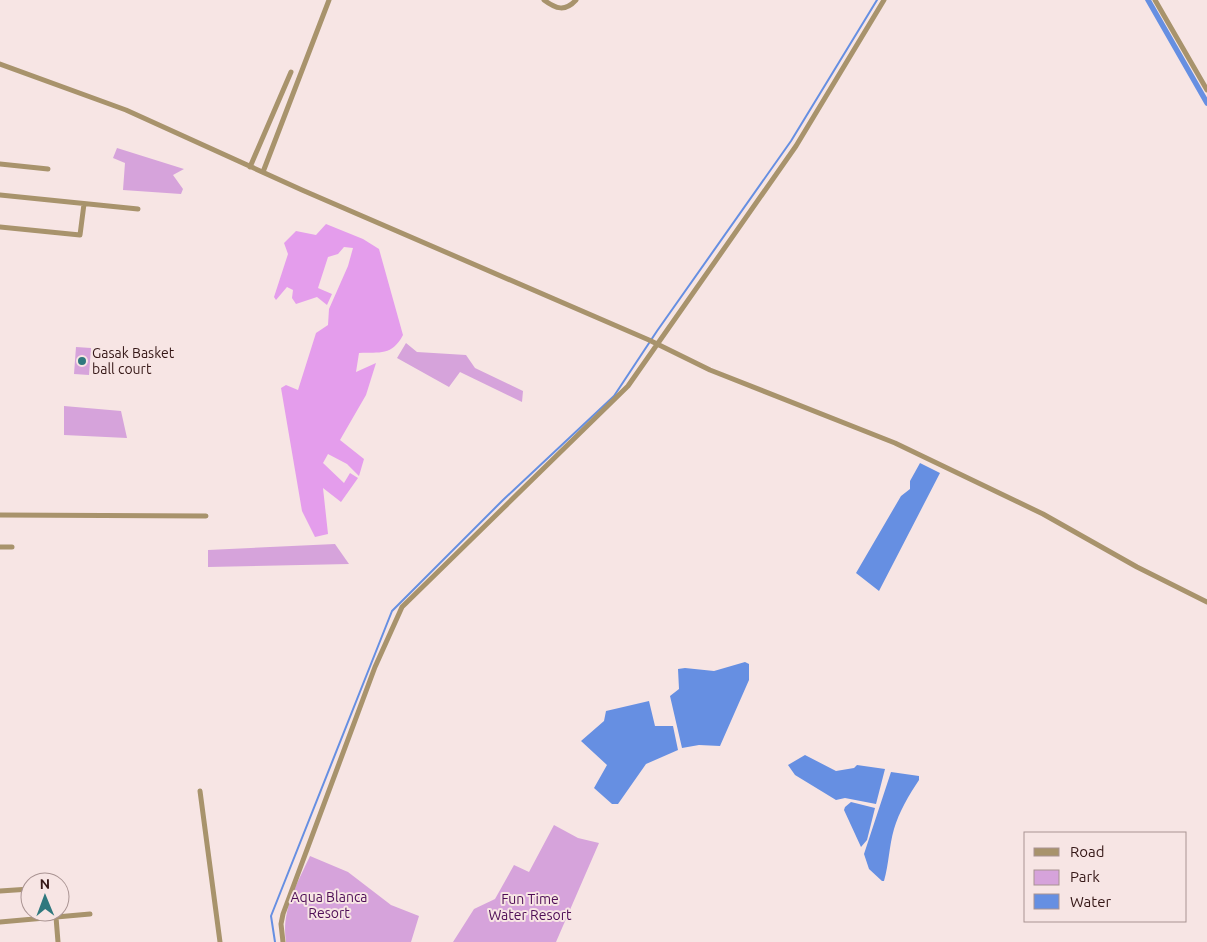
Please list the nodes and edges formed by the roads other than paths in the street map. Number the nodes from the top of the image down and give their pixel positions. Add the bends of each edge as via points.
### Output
1 (329, 0) edge
2 (544, 0) edge
3 (576, 0) edge
4 (884, 0) edge
5 (1155, 0) edge
6 (0, 64) edge
7 (291, 72) dead end
8 (1207, 90) edge
9 (0, 164) edge
10 (250, 167) junction
11 (48, 169) dead end
12 (263, 172) junction
13 (0, 195) edge
14 (84, 204) junction
15 (138, 209) dead end
16 (0, 227) edge
17 (653, 342) junction
18 (0, 515) edge
19 (206, 516) dead end
20 (0, 547) edge
21 (12, 547) dead end
22 (1207, 602) edge
23 (200, 791) dead end
24 (20, 890) edge
25 (0, 891) edge
26 (90, 914) dead end
27 (70, 916) edge
28 (20, 920) edge
29 (0, 922) edge
30 (56, 922) edge
31 (58, 942) edge
32 (220, 942) edge
33 (283, 942) edge

1 - 12 street
2 - 3 street via 559,9 567,8
4 - 17 street via 796,146
5 - 8 street
6 - 10 street via 126,110
7 - 10 street
9 - 11 street
10 - 12 street
12 - 17 street
13 - 14 street
14 - 15 street
14 - 16 street via 80,235
17 - 22 street via 766,394 895,443 1044,514
17 - 33 street via 618,397 402,607 376,667 283,914 280,924
18 - 19 street
20 - 21 street
23 - 32 street
24 - 25 street
26 - 27 street
28 - 29 street
30 - 31 street

